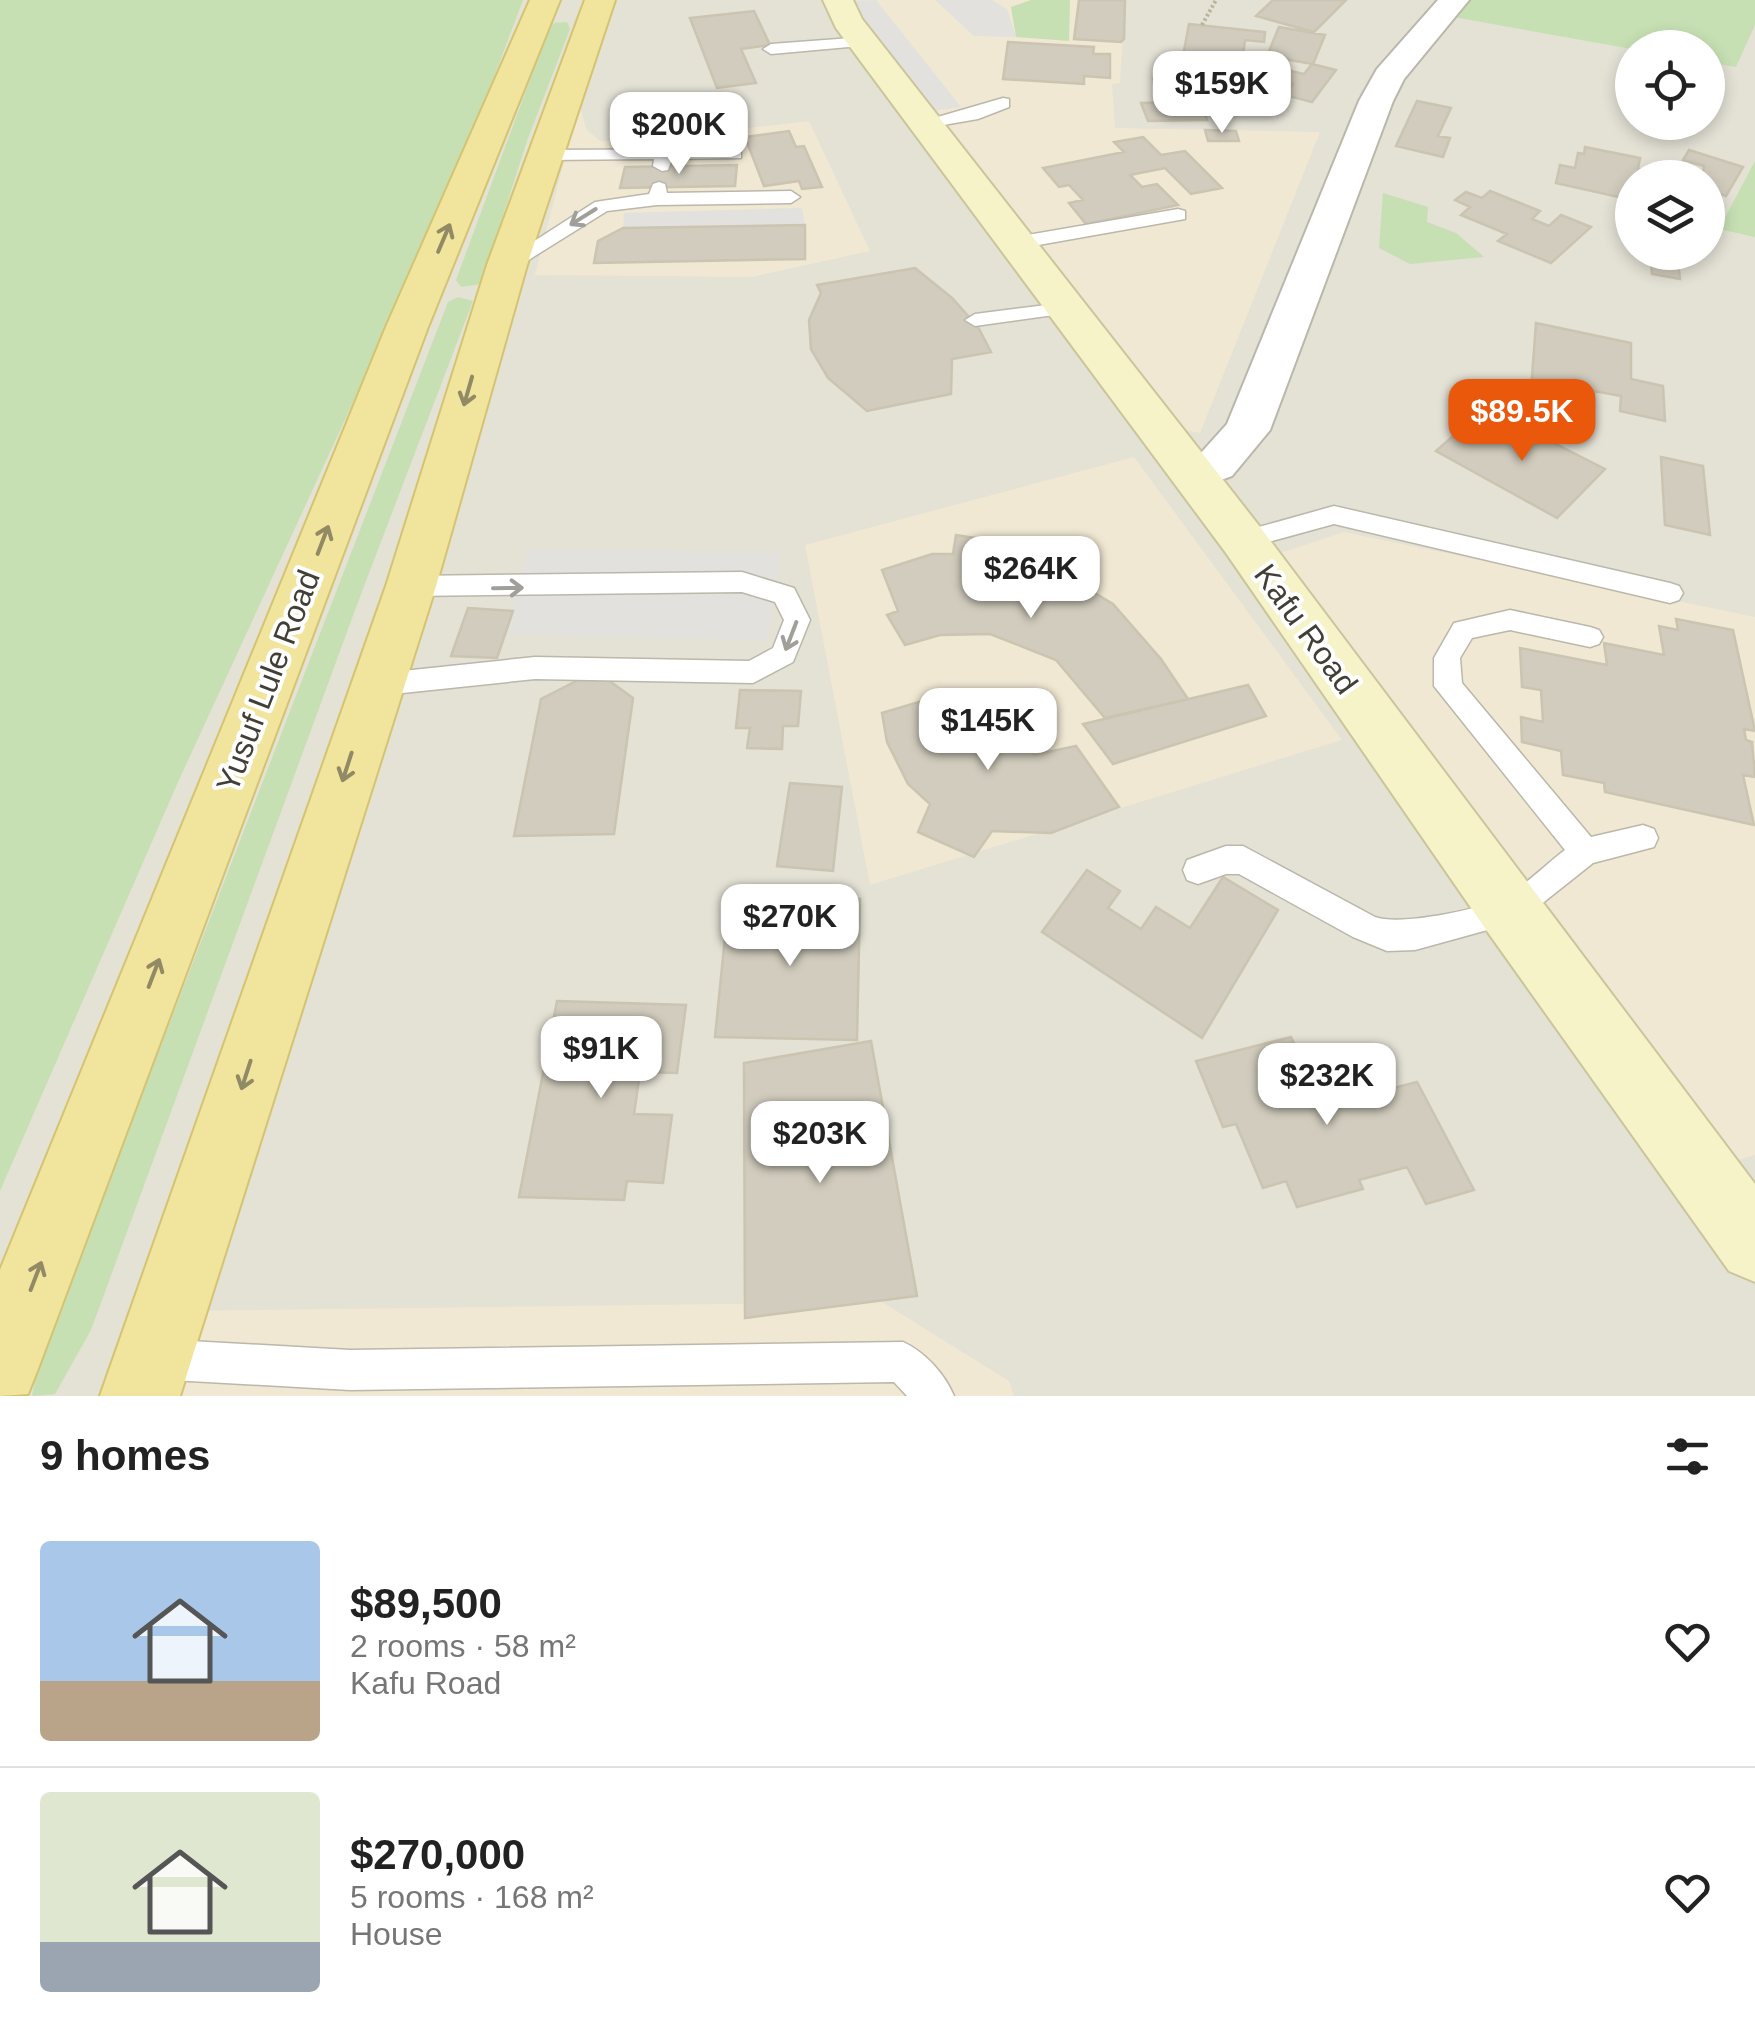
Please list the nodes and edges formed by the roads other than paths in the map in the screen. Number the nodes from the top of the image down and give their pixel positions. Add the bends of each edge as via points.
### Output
1 (600, 0) edge
2 (1454, 0) edge
3 (547, 4) edge
4 (840, 16) edge
5 (771, 49) dead end
6 (1003, 103) dead end
7 (926, 123) junction
8 (735, 154) dead end
9 (547, 155) junction
10 (792, 197) dead end
11 (1178, 215) dead end
12 (1016, 243) junction
13 (507, 265) junction
14 (1062, 308) junction
15 (975, 320) dead end
16 (407, 326) junction
17 (484, 337) junction
18 (1194, 474) junction
19 (1243, 540) junction
20 (410, 586) junction
21 (1670, 593) dead end
22 (1590, 637) dead end
23 (374, 686) junction
24 (1643, 838) dead end
25 (1585, 852) junction
26 (1198, 870) dead end
27 (1508, 911) junction
28 (1755, 1245) edge
29 (0, 1366) edge
30 (146, 1378) edge
31 (934, 1396) edge

1 - 9 main road
2 - 18 street via 1376,101 1247,430 1231,452
16 -> 3 main road, Yusuf Lule Road
4 - 5 lane
4 - 7 main road, Kafu Road
6 - 7 lane
7 - 12 main road, Kafu Road
8 - 9 lane via 663,160
9 - 13 main road
10 -> 13 lane via 658,193 602,206
11 - 12 lane
12 - 14 main road, Kafu Road
13 - 17 main road
14 - 15 lane
14 - 18 main road, Kafu Road
16 - 17 main road
29 -> 16 main road, Yusuf Lule Road
17 -> 20 main road
18 - 19 main road, Kafu Road
19 - 21 lane via 1334,515
19 - 27 main road, Kafu Road
20 - 23 main road
20 -> 23 lane via 742,582 786,594 797,620 784,655 753,672 535,668
22 - 25 lane via 1510,620 1463,630 1447,658 1448,686
23 -> 30 main road
24 - 25 lane
25 - 27 lane
26 - 27 lane via 1244,860 1386,936 1416,935
27 - 28 main road, Kafu Road
30 - 31 lane via 902,1362

